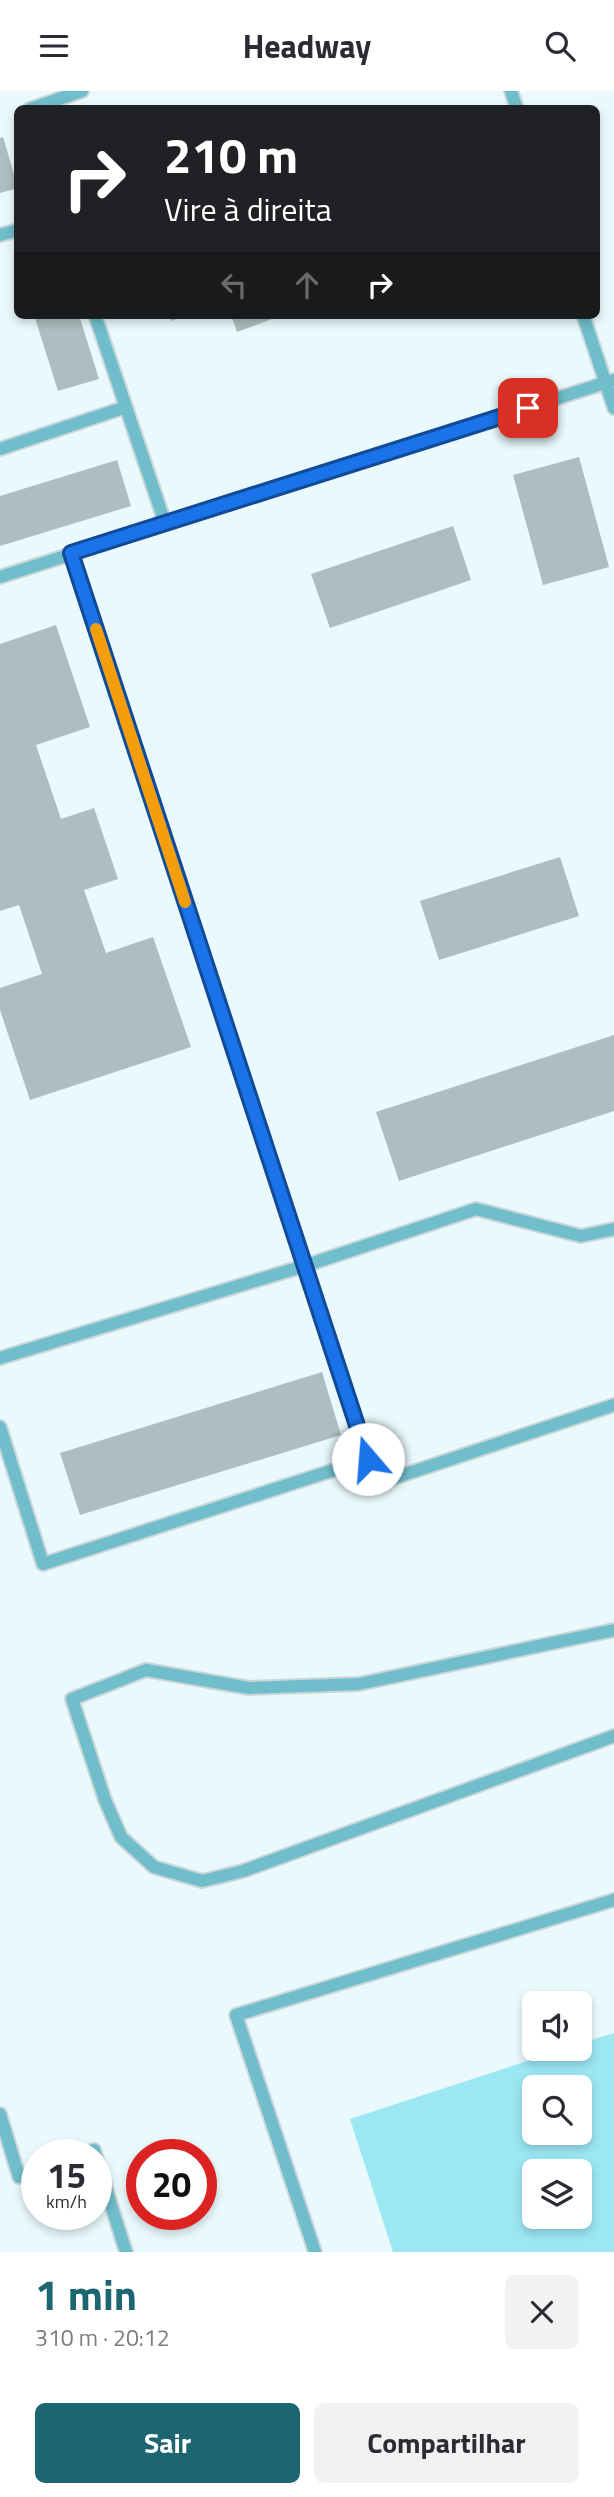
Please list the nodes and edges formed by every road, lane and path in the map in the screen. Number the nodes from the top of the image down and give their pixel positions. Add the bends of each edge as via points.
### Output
1 (82, 91) edge
2 (42, 105) edge
3 (96, 319) edge
4 (585, 319) edge
5 (610, 382) edge
6 (126, 407) junction
7 (614, 408) edge
8 (0, 449) edge
9 (165, 523) junction
10 (71, 553) junction
11 (0, 577) edge
12 (614, 1229) edge
13 (304, 1266) junction
14 (0, 1358) edge
15 (614, 1405) edge
16 (1, 1430) edge
17 (368, 1459) junction
18 (614, 1630) edge
19 (614, 1736) edge
20 (614, 1900) edge
21 (0, 2114) edge
22 (21, 2176) edge
23 (112, 2207) edge
24 (126, 2252) edge
25 (314, 2252) edge

1 - 2 lane
3 - 6 lane
4 - 5 lane
5 - 7 lane
5 - 9 lane
6 - 8 lane
6 - 9 lane
9 - 10 lane
10 - 11 lane
10 - 13 lane
12 - 13 lane via 581,1236 476,1209
13 - 14 lane
13 - 17 lane
15 - 17 lane via 376,1484
16 - 17 lane via 43,1564
18 - 19 lane via 359,1684 248,1688 146,1670 72,1699 121,1837 154,1867 202,1881 243,1871
20 - 25 lane via 236,2015
21 - 22 lane
23 - 24 lane

